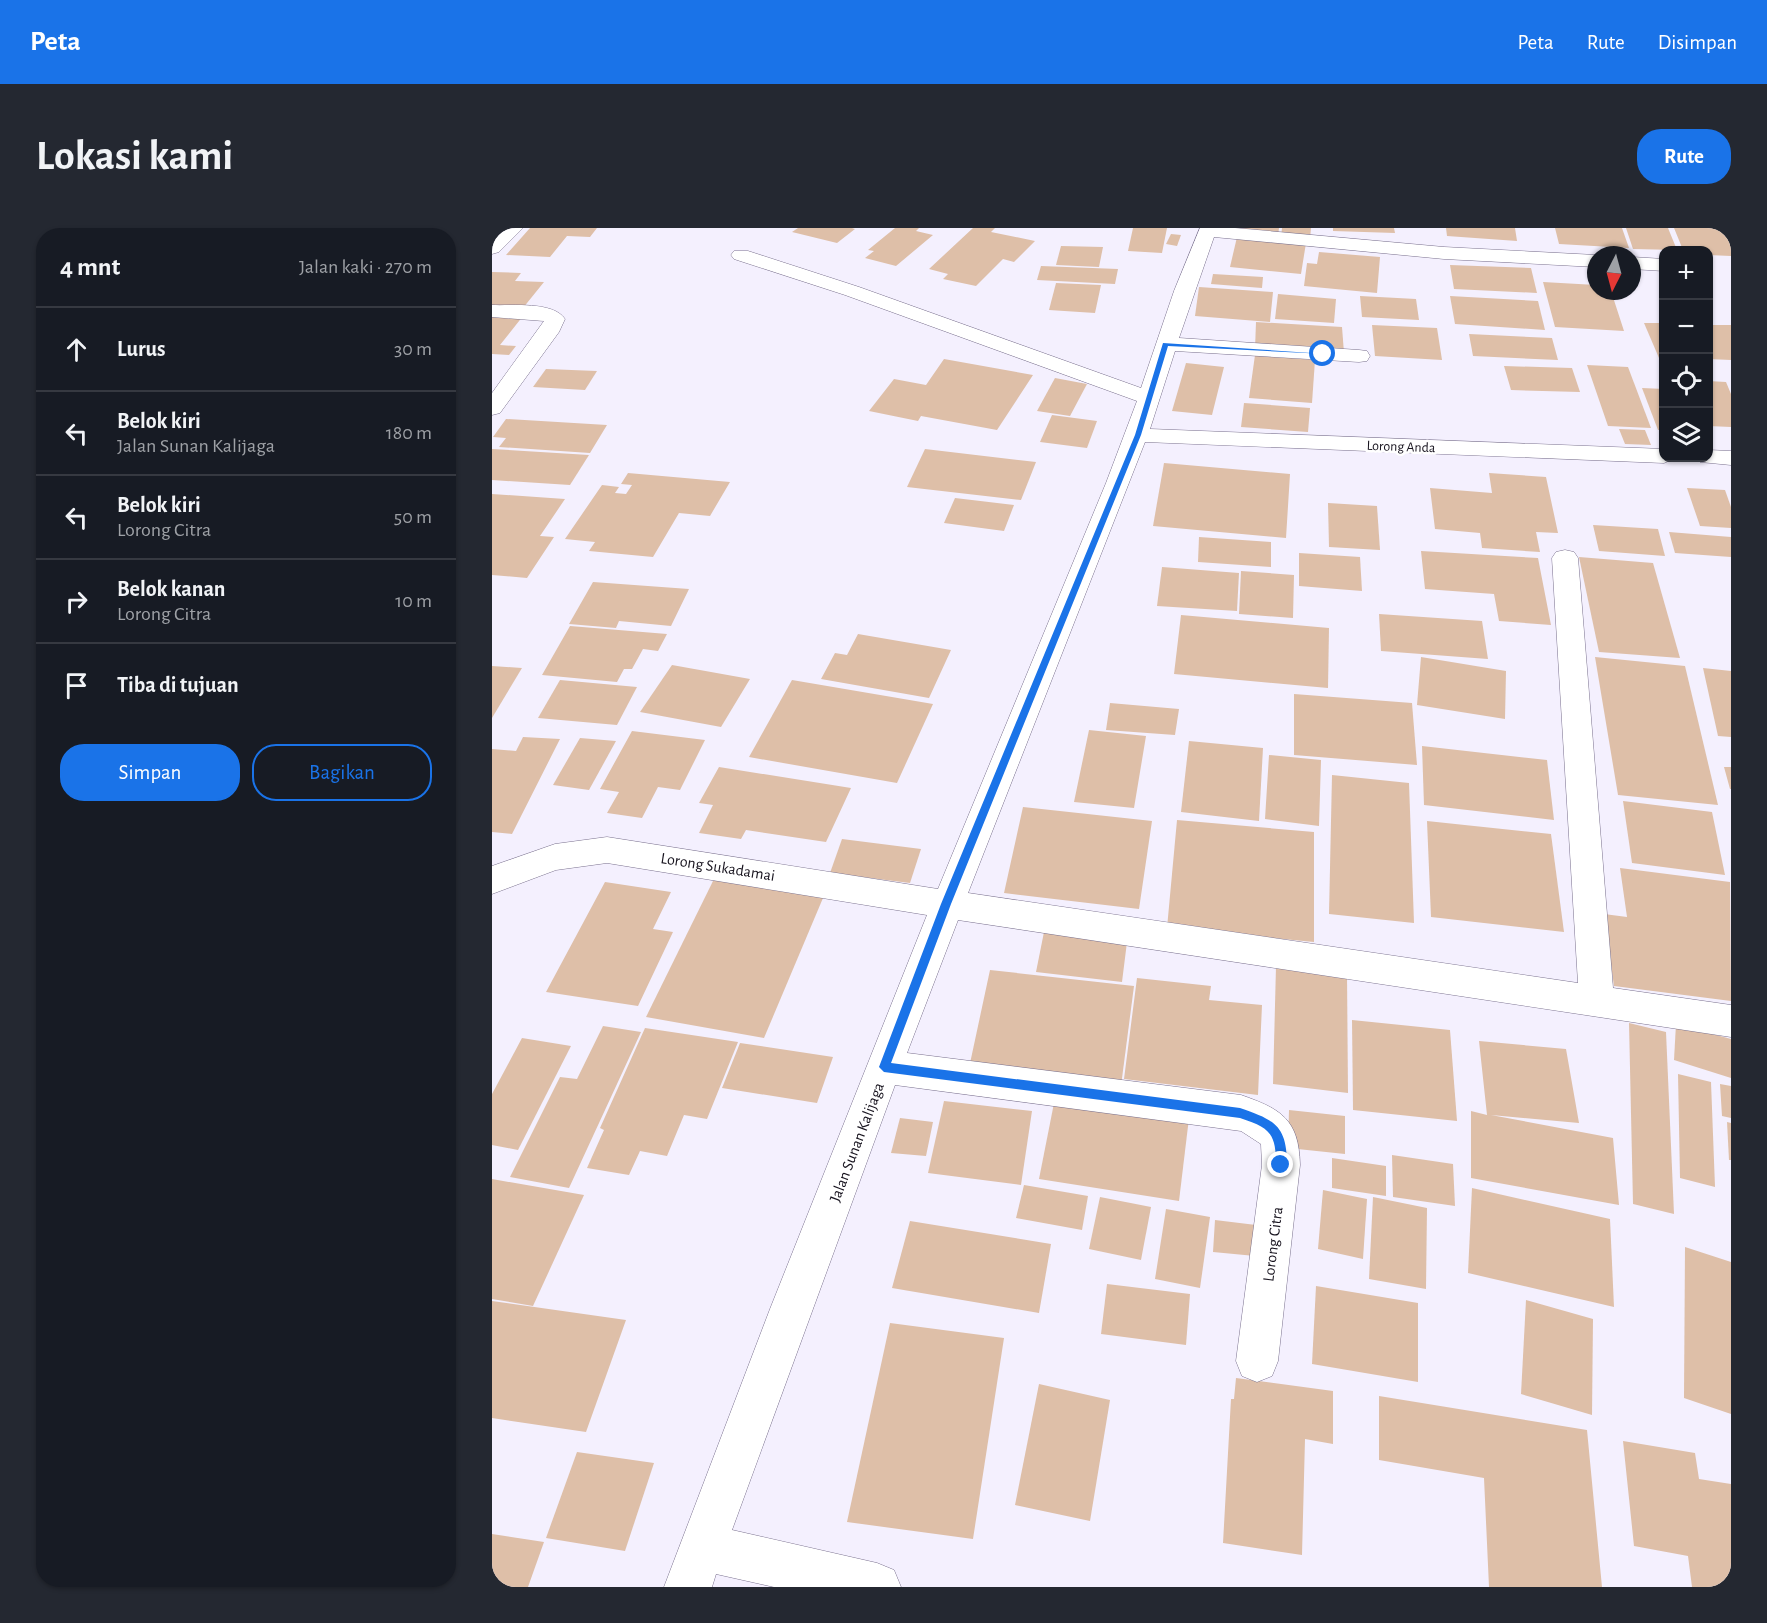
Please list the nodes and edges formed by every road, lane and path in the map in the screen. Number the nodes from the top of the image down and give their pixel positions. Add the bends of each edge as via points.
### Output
1 (514, 228) edge
2 (1418, 228) edge
3 (1208, 230) edge
4 (492, 248) edge
5 (1413, 250) junction
6 (741, 255) dead end
7 (1587, 260) edge
8 (1641, 264) edge
9 (1659, 265) edge
10 (492, 311) edge
11 (1166, 344) junction
12 (1359, 356) dead end
13 (1148, 398) junction
14 (492, 408) edge
15 (1138, 435) junction
16 (1659, 456) edge
17 (1713, 457) edge
18 (1731, 458) edge
19 (1565, 558) dead end
20 (492, 880) edge
21 (946, 904) junction
22 (1597, 1002) junction
23 (1731, 1021) edge
24 (884, 1067) junction
25 (1257, 1361) dead end
26 (695, 1567) edge
27 (877, 1587) edge

1 - 4 street
2 - 5 street
3 - 5 street
3 - 11 street, Jalan Sunan Kalijaga
5 - 7 street
6 - 13 street
8 - 9 street
10 - 14 street via 545,314 555,319
11 - 12 street
11 - 13 street, Jalan Sunan Kalijaga
13 - 15 street, Jalan Sunan Kalijaga
15 - 16 street, Lorong Anda
15 - 21 street, Jalan Sunan Kalijaga
17 - 18 street
19 - 22 street
20 - 21 street, Lorong Sukadamai via 555,857 607,850
21 - 22 street, Lorong Sukadamai
21 - 24 street, Jalan Sunan Kalijaga
22 - 23 street, Lorong Sukadamai
24 - 25 street, Lorong Citra via 1240,1113 1266,1122 1275,1130 1282,1146
24 - 26 street, Jalan Sunan Kalijaga
26 - 27 street

